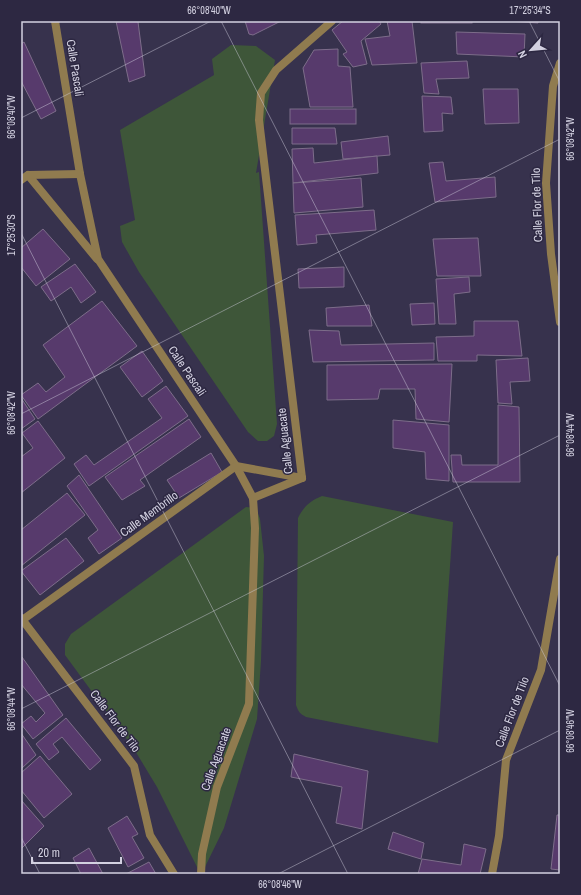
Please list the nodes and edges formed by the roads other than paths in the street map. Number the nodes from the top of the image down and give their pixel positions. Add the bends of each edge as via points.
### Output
1 (55, 21) edge
2 (332, 21) edge
3 (560, 63) edge
4 (80, 174) junction
5 (24, 177) edge
6 (98, 260) junction
7 (560, 322) edge
8 (236, 466) junction
9 (302, 478) junction
10 (253, 498) junction
11 (560, 559) edge
12 (22, 619) edge
13 (174, 874) edge
14 (201, 874) edge
15 (492, 874) edge

1 - 4 street, Calle Pascali
2 - 9 street, Calle Aguacate via 276,70 261,93 259,120
3 - 7 street, Calle Flor de Tilo via 553,86 546,183 551,254
4 - 5 street
4 - 6 street, Calle Pascali
5 - 6 street, Calle Pascali
6 - 8 street, Calle Pascali
8 - 9 street
8 - 10 street, Calle Pascali
8 - 12 street, Calle Membrillo
9 - 10 street, Calle Aguacate
10 - 14 street, Calle Aguacate via 255,528 249,704 217,787 202,854
11 - 15 street, Calle Flor de Tilo via 541,670 506,760 499,836
12 - 13 street, Calle Flor de Tilo via 134,766 150,835

